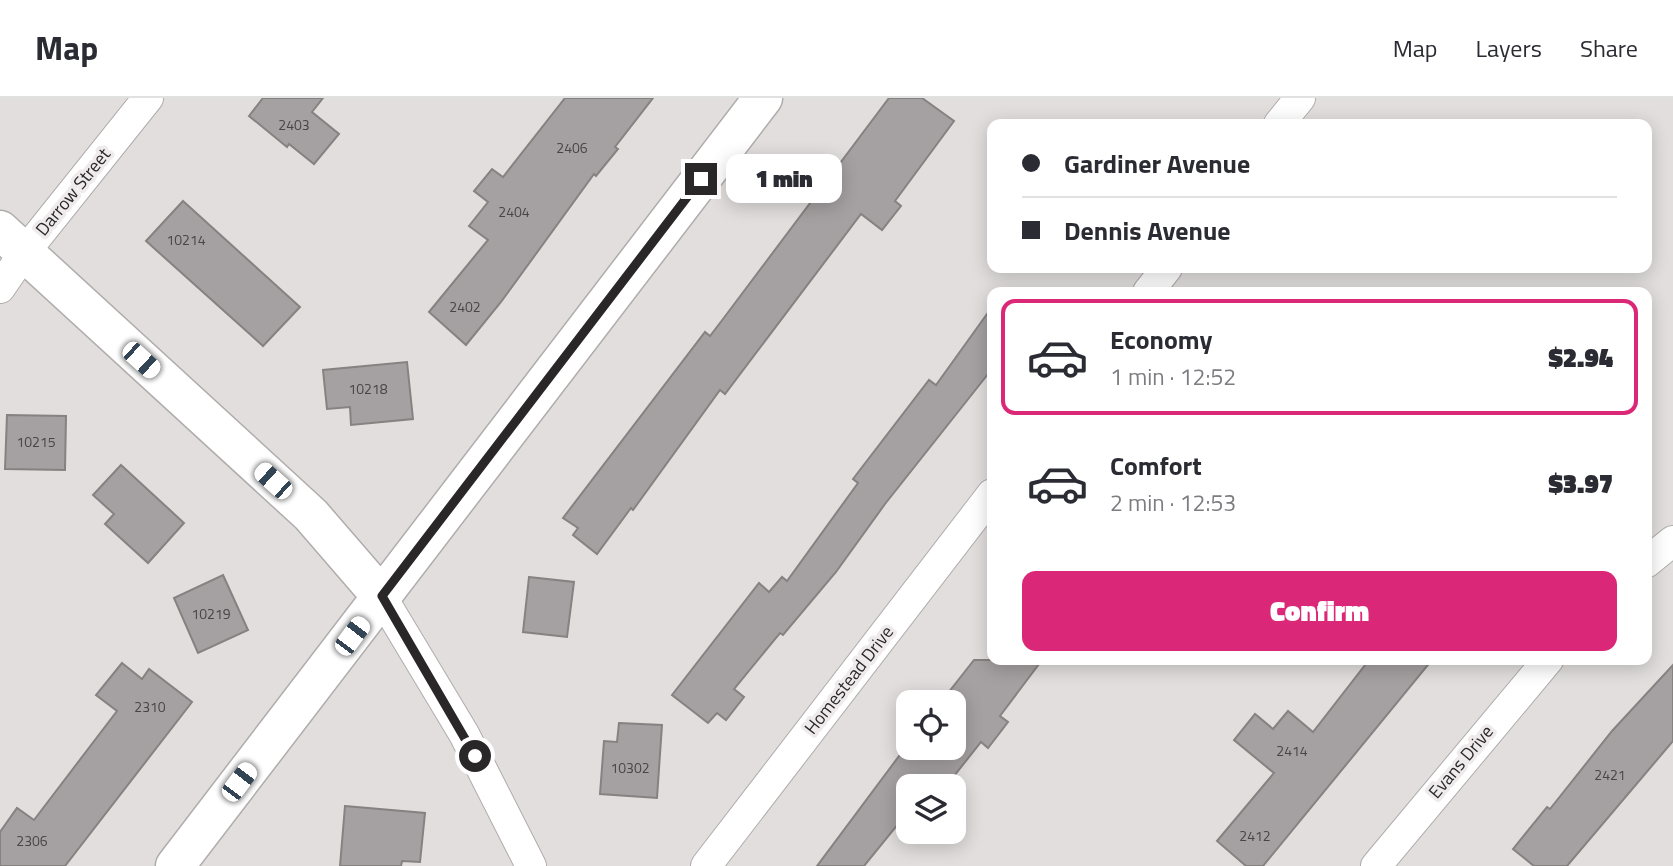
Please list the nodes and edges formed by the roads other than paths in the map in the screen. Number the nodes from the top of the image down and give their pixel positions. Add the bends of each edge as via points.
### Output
1 (148, 98) edge
2 (763, 98) edge
3 (1300, 98) edge
4 (1283, 119) edge
5 (12, 242) edge
6 (1163, 273) edge
7 (1152, 287) edge
8 (0, 288) edge
9 (987, 501) edge
10 (1673, 541) edge
11 (1652, 558) edge
12 (382, 596) junction
13 (1544, 665) edge
14 (175, 866) edge
15 (531, 866) edge
16 (706, 866) edge
17 (1376, 866) edge

1 - 5 street, Darrow Street
2 - 12 street
3 - 4 street
5 - 8 street, Darrow Street
5 - 12 street via 311,515
6 - 7 street
9 - 16 street, Homestead Drive
10 - 11 street
12 - 14 street
12 - 15 street via 464,734
13 - 17 street, Evans Drive

